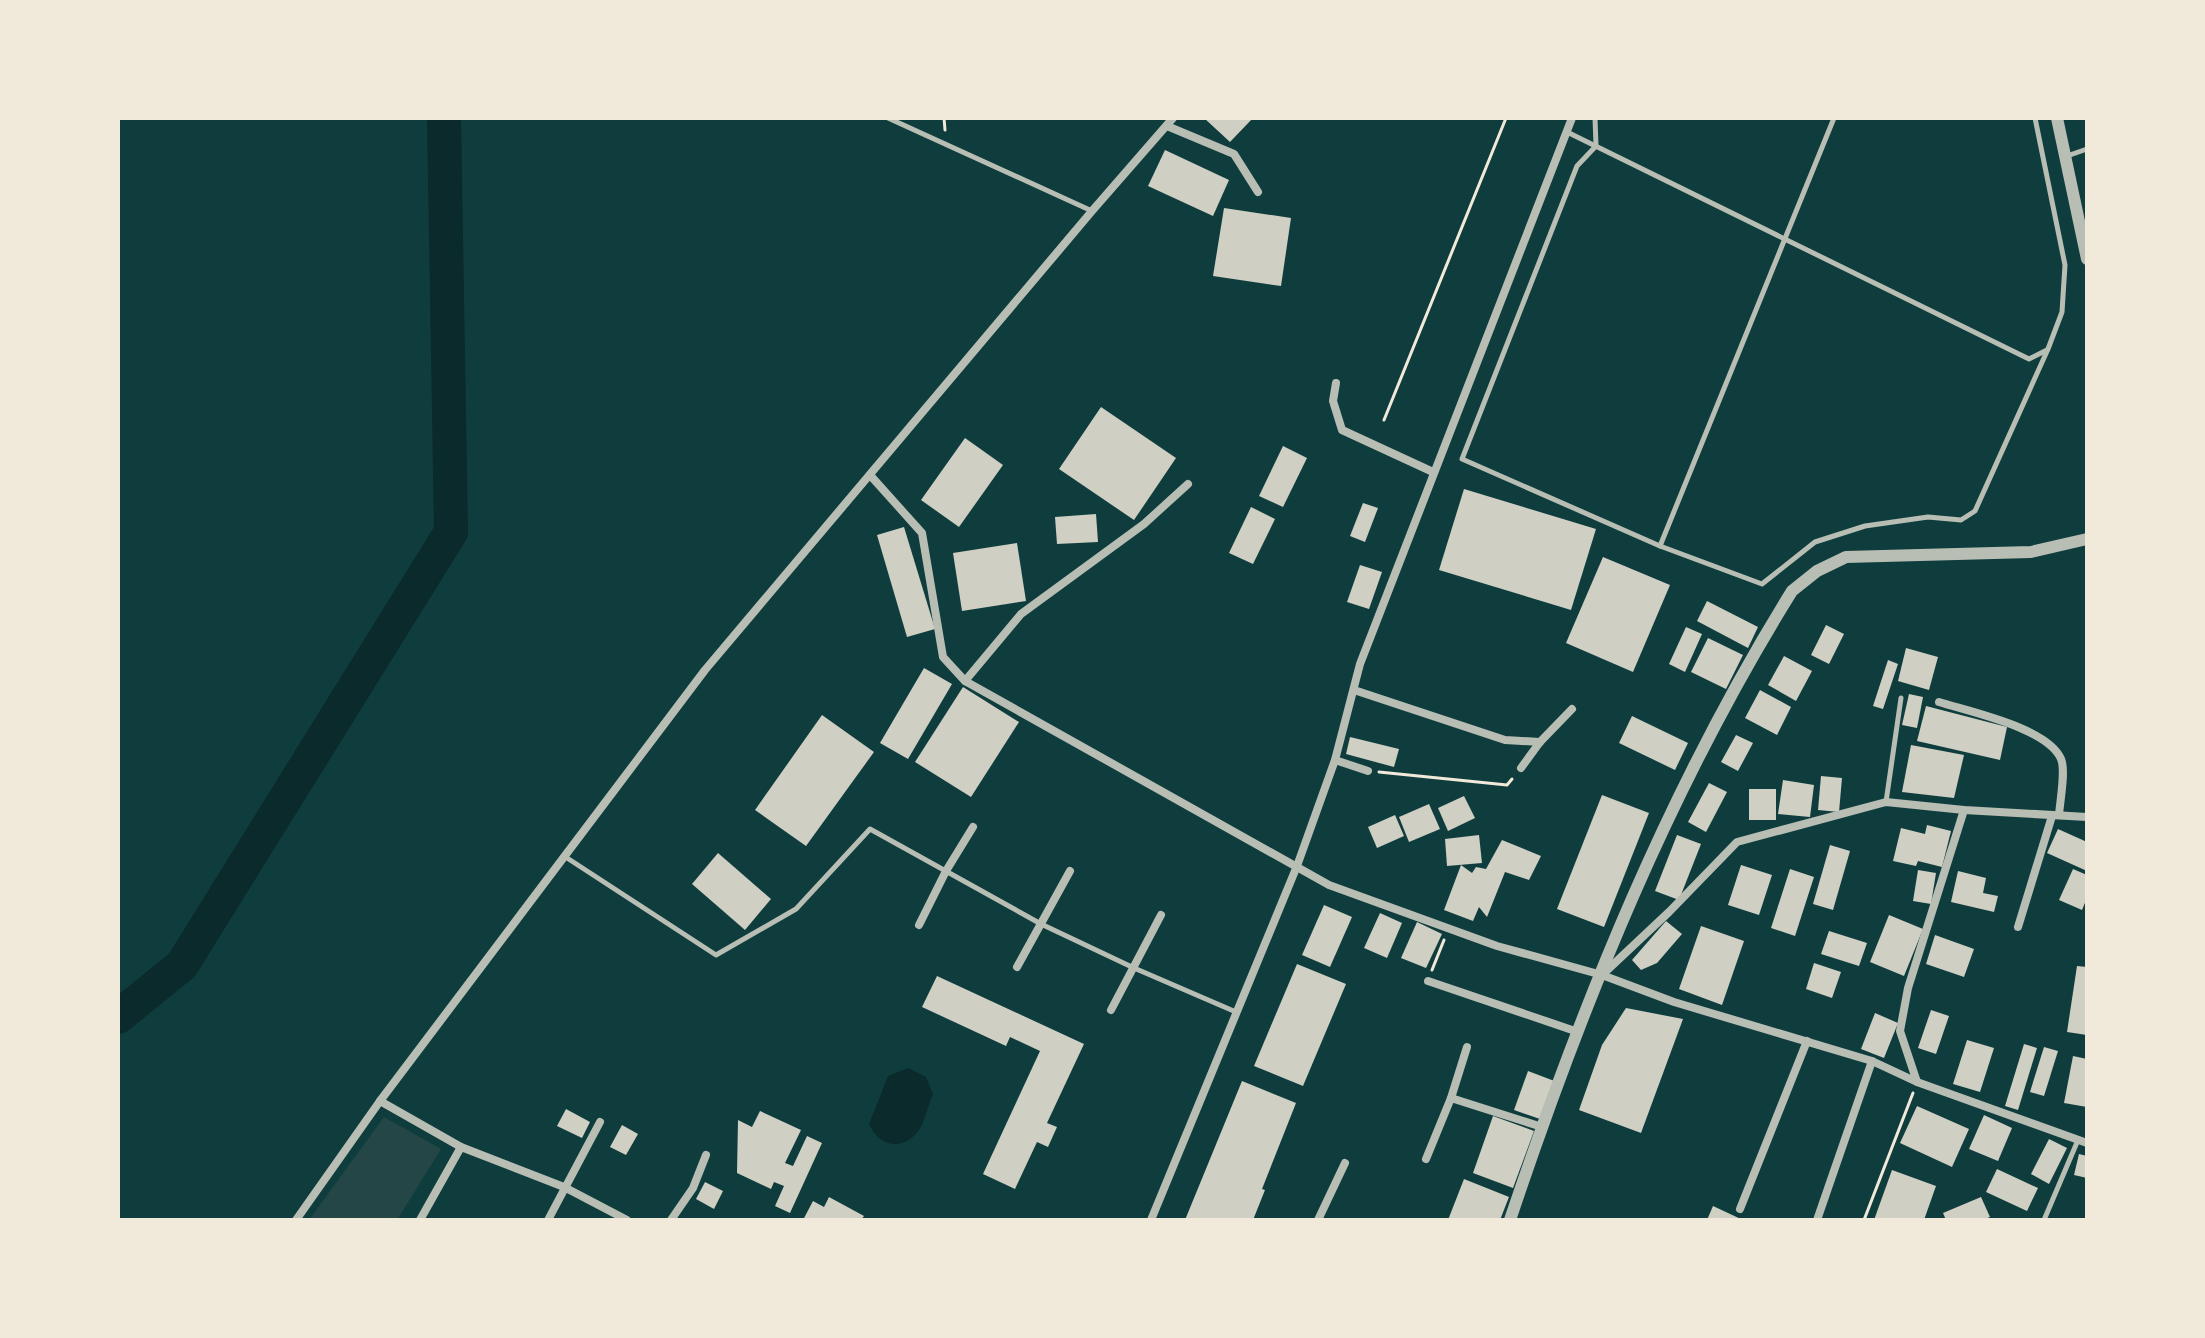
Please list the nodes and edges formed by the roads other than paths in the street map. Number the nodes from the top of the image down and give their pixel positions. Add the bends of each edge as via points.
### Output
1 (888, 118) edge
2 (1173, 118) edge
3 (1572, 118) edge
4 (1595, 118) edge
5 (1834, 118) edge
6 (2035, 118) edge
7 (2057, 118) edge
8 (1167, 126) junction
9 (1567, 132) junction
10 (1596, 146) junction
11 (2087, 149) edge
12 (2066, 157) junction
13 (1258, 192) dead end
14 (1092, 211) junction
15 (1785, 239) junction
16 (2087, 259) edge
17 (2048, 349) junction
18 (1336, 383) dead end
19 (1433, 472) junction
20 (870, 475) junction
21 (1188, 484) dead end
22 (2087, 539) edge
23 (1660, 546) junction
24 (965, 681) junction
25 (1354, 690) junction
26 (1901, 698) dead end
27 (1939, 702) dead end
28 (1572, 709) dead end
29 (1540, 742) junction
30 (1335, 760) junction
31 (1521, 768) road end
32 (1368, 771) road end
33 (1886, 802) junction
34 (1964, 810) junction
35 (2055, 815) junction
36 (2087, 817) edge
37 (973, 827) dead end
38 (564, 856) junction
39 (1297, 866) junction
40 (946, 871) junction
41 (1070, 871) dead end
42 (1161, 915) dead end
43 (1041, 924) junction
44 (919, 925) dead end
45 (2018, 927) dead end
46 (1017, 967) dead end
47 (1134, 968) junction
48 (1602, 975) junction
49 (1428, 981) road end
50 (1111, 1010) dead end
51 (1237, 1012) junction
52 (1578, 1032) junction
53 (1807, 1041) junction
54 (1467, 1047) dead end
55 (1872, 1061) junction
56 (1917, 1082) junction
57 (1451, 1098) junction
58 (380, 1101) junction
59 (600, 1122) dead end
60 (1542, 1127) junction
61 (2082, 1141) edge
62 (461, 1147) junction
63 (706, 1155) dead end
64 (1426, 1159) dead end
65 (1345, 1163) dead end
66 (564, 1187) junction
67 (1740, 1209) dead end
68 (296, 1220) edge
69 (420, 1220) edge
70 (548, 1220) edge
71 (627, 1220) edge
72 (671, 1220) edge
73 (1151, 1220) edge
74 (1318, 1220) edge
75 (1510, 1220) edge
76 (1817, 1220) edge
77 (2044, 1220) edge

1 - 14 lane
2 - 8 street
3 - 9 street
4 - 10 lane
5 - 15 lane
6 - 17 lane via 2065,265 2062,312
7 - 12 street
8 - 13 street via 1234,154
8 - 14 street
9 - 10 lane
9 - 19 street
10 - 15 lane
10 - 23 lane via 1577,166 1462,459
11 - 12 lane
12 - 16 street
14 - 20 street
15 - 17 lane via 2029,359
15 - 23 lane
17 - 23 lane via 1975,511 1961,520 1928,517 1865,526 1815,542 1762,584
18 - 19 street via 1333,401 1342,430
19 - 25 street
20 - 24 street via 922,533 943,657
20 - 38 street via 705,670
21 - 24 street via 1144,524 1021,614
22 - 48 street via 2031,552 1846,557 1792,591 1695,760
24 - 39 street
25 - 29 street via 1505,740
25 - 30 street
26 - 33 lane
27 - 35 street via 2021,728 2054,746 2063,761
28 - 29 street
29 - 31 street
30 - 32 street
30 - 39 street
33 - 34 street
33 - 48 street via 1737,842
34 - 35 street
34 - 56 street via 1908,988 1900,1031
35 - 36 street
35 - 45 street
37 - 40 street
38 - 40 lane via 716,955 796,909 870,829
38 - 58 street
39 - 48 street via 1329,885 1448,929
39 - 51 street
40 - 43 lane
40 - 44 street
41 - 43 street
42 - 47 street
43 - 46 street
43 - 47 lane
47 - 50 street
47 - 51 lane
48 - 52 street
48 - 53 street
49 - 52 street
51 - 73 street
52 - 60 street
53 - 55 street
53 - 67 street
54 - 57 street
55 - 56 street
55 - 76 street
56 - 61 street
57 - 60 street
57 - 64 street
58 - 62 street
58 - 68 street
59 - 66 street
60 - 75 street
61 - 77 lane
62 - 66 street
62 - 69 street
63 - 72 street via 693,1188
65 - 74 street
66 - 70 street
66 - 71 street

